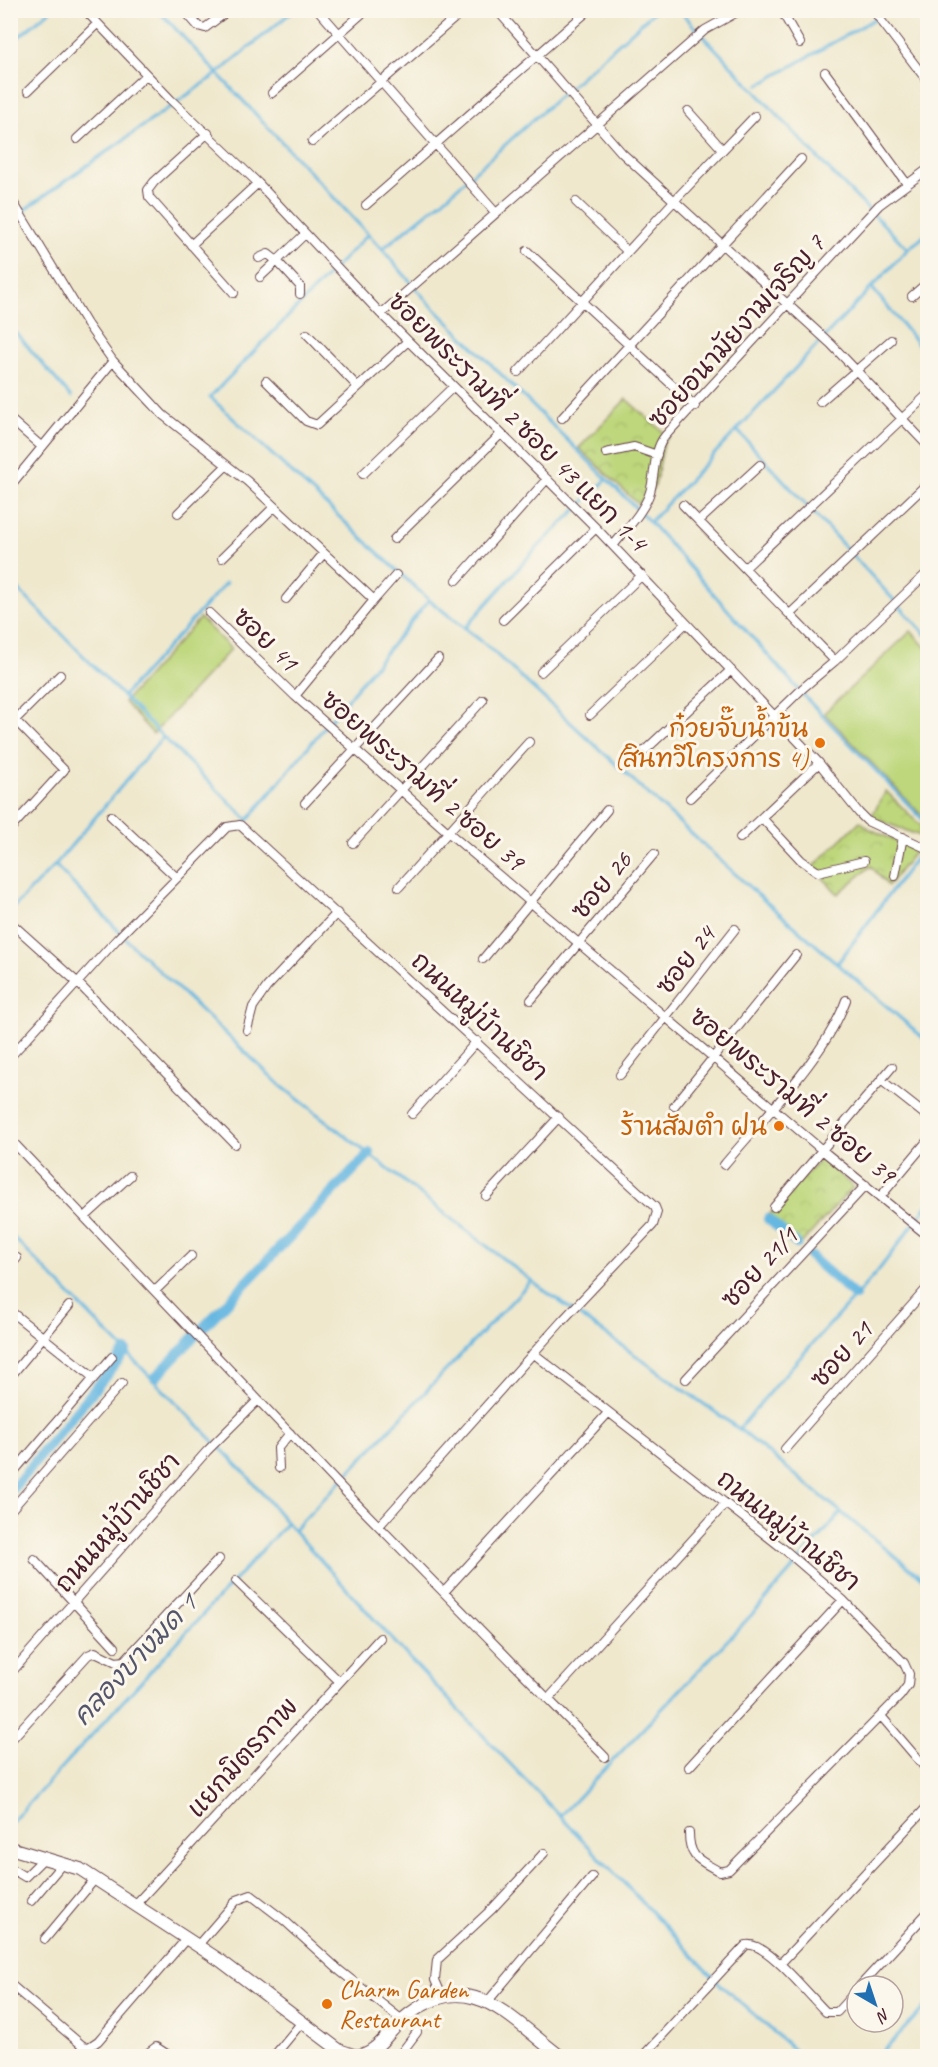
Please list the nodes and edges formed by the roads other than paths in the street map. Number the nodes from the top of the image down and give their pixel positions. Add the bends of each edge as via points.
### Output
1 (85, 10) edge
2 (184, 10) edge
3 (229, 10) edge
4 (366, 10) edge
5 (464, 10) edge
6 (497, 10) edge
7 (589, 10) edge
8 (741, 10) edge
9 (781, 10) edge
10 (873, 10) edge
11 (320, 12) edge
12 (96, 25) junction
13 (339, 34) junction
14 (800, 42) dead end
15 (537, 57) junction
16 (825, 72) dead end
17 (146, 75) junction
18 (381, 82) junction
19 (927, 82) edge
20 (28, 91) dead end
21 (272, 93) dead end
22 (688, 111) dead end
23 (755, 116) dead end
24 (595, 125) junction
25 (208, 133) junction
26 (77, 139) dead end
27 (312, 142) dead end
28 (436, 145) junction
29 (722, 149) junction
30 (801, 159) dead end
31 (927, 169) edge
32 (258, 183) junction
33 (907, 184) junction
34 (10, 197) edge
35 (674, 201) junction
36 (576, 202) dead end
37 (366, 205) dead end
38 (495, 212) junction
39 (305, 234) junction
40 (191, 245) junction
41 (722, 245) junction
42 (527, 251) dead end
43 (627, 251) junction
44 (259, 258) dead end
45 (277, 261) junction
46 (260, 277) dead end
47 (927, 282) edge
48 (234, 293) dead end
49 (300, 294) dead end
50 (912, 296) dead end
51 (581, 300) junction
52 (788, 306) junction
53 (381, 314) junction
54 (307, 334) dead end
55 (891, 339) dead end
56 (408, 341) junction
57 (630, 345) junction
58 (113, 361) junction
59 (857, 370) junction
60 (518, 372) dead end
61 (266, 381) dead end
62 (358, 387) junction
63 (453, 387) junction
64 (927, 394) edge
65 (820, 402) dead end
66 (695, 406) junction
67 (562, 418) dead end
68 (901, 418) junction
69 (10, 419) edge
70 (501, 434) junction
71 (927, 446) edge
72 (42, 447) junction
73 (606, 453) dead end
74 (657, 455) junction
75 (227, 465) junction
76 (760, 465) dead end
77 (363, 474) dead end
78 (547, 479) junction
79 (927, 483) edge
80 (10, 486) edge
81 (683, 505) dead end
82 (274, 507) junction
83 (178, 513) dead end
84 (699, 521) junction
85 (596, 528) junction
86 (394, 539) dead end
87 (613, 546) junction
88 (324, 553) junction
89 (222, 558) dead end
90 (744, 568) junction
91 (927, 572) edge
92 (396, 575) dead end
93 (642, 575) junction
94 (458, 580) dead end
95 (286, 599) dead end
96 (374, 600) junction
97 (209, 613) dead end
98 (790, 614) junction
99 (503, 620) dead end
100 (686, 623) junction
101 (438, 659) dead end
102 (835, 661) junction
103 (731, 669) junction
104 (541, 672) dead end
105 (60, 675) dead end
106 (295, 696) junction
107 (483, 700) dead end
108 (590, 715) dead end
109 (13, 717) edge
110 (776, 717) junction
111 (529, 742) dead end
112 (356, 748) junction
113 (641, 754) dead end
114 (819, 763) junction
115 (402, 790) junction
116 (690, 798) dead end
117 (305, 803) dead end
118 (607, 810) dead end
119 (111, 816) dead end
120 (762, 818) junction
121 (10, 830) edge
122 (448, 832) junction
123 (903, 837) junction
124 (740, 838) dead end
125 (353, 843) dead end
126 (924, 847) edge
127 (654, 854) dead end
128 (864, 861) dead end
129 (895, 876) dead end
130 (177, 878) junction
131 (399, 887) dead end
132 (530, 901) junction
133 (337, 913) junction
134 (10, 922) edge
135 (735, 929) dead end
136 (580, 942) junction
137 (796, 955) dead end
138 (483, 959) dead end
139 (78, 983) junction
140 (531, 1000) dead end
141 (846, 1000) dead end
142 (667, 1016) junction
143 (248, 1030) dead end
144 (477, 1041) junction
145 (10, 1058) edge
146 (714, 1058) junction
147 (892, 1067) dead end
148 (620, 1075) dead end
149 (881, 1080) junction
150 (674, 1106) dead end
151 (772, 1108) junction
152 (412, 1114) dead end
153 (559, 1117) junction
154 (927, 1117) edge
155 (10, 1139) edge
156 (927, 1140) edge
157 (235, 1144) dead end
158 (822, 1150) junction
159 (724, 1165) dead end
160 (130, 1176) dead end
161 (866, 1185) junction
162 (486, 1196) dead end
163 (881, 1196) junction
164 (774, 1207) dead end
165 (85, 1217) junction
166 (926, 1234) edge
167 (191, 1256) dead end
168 (17, 1258) dead end
169 (10, 1266) edge
170 (927, 1287) edge
171 (155, 1291) junction
172 (69, 1306) dead end
173 (10, 1311) edge
174 (43, 1337) junction
175 (533, 1353) junction
176 (112, 1357) dead end
177 (10, 1377) edge
178 (94, 1378) junction
179 (686, 1379) dead end
180 (122, 1383) dead end
181 (258, 1400) junction
182 (608, 1413) junction
183 (290, 1433) junction
184 (785, 1449) dead end
185 (279, 1468) dead end
186 (10, 1476) edge
187 (725, 1504) junction
188 (10, 1510) edge
189 (379, 1526) junction
190 (34, 1559) dead end
191 (219, 1559) dead end
192 (236, 1581) dead end
193 (444, 1592) junction
194 (843, 1600) junction
195 (75, 1602) junction
196 (380, 1638) dead end
197 (115, 1647) dead end
198 (10, 1674) edge
199 (339, 1681) junction
200 (549, 1698) junction
201 (881, 1716) junction
202 (10, 1741) edge
203 (605, 1757) dead end
204 (689, 1767) dead end
205 (927, 1771) edge
206 (927, 1806) edge
207 (689, 1833) dead end
208 (10, 1848) edge
209 (544, 1853) dead end
210 (43, 1859) junction
211 (63, 1863) junction
212 (10, 1868) edge
213 (592, 1877) dead end
214 (95, 1879) junction
215 (31, 1901) dead end
216 (135, 1905) junction
217 (927, 1912) edge
218 (187, 1938) junction
219 (45, 1939) dead end
220 (198, 1945) junction
221 (780, 1964) junction
222 (872, 1974) edge
223 (10, 1984) edge
224 (442, 1996) junction
225 (488, 2001) junction
226 (845, 2003) edge
227 (402, 2020) junction
228 (302, 2022) junction
229 (417, 2032) dead end
230 (365, 2055) edge
231 (144, 2056) edge
232 (170, 2056) edge
233 (273, 2056) edge
234 (399, 2056) edge
235 (560, 2056) edge
236 (643, 2056) edge

1 - 12 street, ซอยพระรามที่ 2 ซอย 43 แยก 1-4
2 - 3 street via 198,26 205,28
4 - 13 street
5 - 18 street
6 - 15 street
7 - 15 street
8 - 24 street via 705,30
9 - 14 street
10 - 19 street
11 - 13 street
12 - 17 street, ซอยพระรามที่ 2 ซอย 43 แยก 1-4
12 - 20 street
13 - 18 street
13 - 21 street
15 - 24 street
15 - 28 street
16 - 33 street
17 - 25 street, ซอยพระรามที่ 2 ซอย 43 แยก 1-4
17 - 26 street
18 - 27 street
18 - 28 street
22 - 29 street
23 - 29 street
24 - 35 street
24 - 38 street
25 - 32 street, ซอยพระรามที่ 2 ซอย 43 แยก 1-4
25 - 40 street via 148,190 149,197
28 - 37 street
28 - 38 street
29 - 35 street
30 - 41 street
31 - 33 street, ซอยอนามัยงามเจริญ 7
32 - 39 street, ซอยพระรามที่ 2 ซอย 43 แยก 1-4
32 - 40 street
33 - 52 street, ซอยอนามัยงามเจริญ 7 via 879,205
34 - 58 street
35 - 41 street
35 - 43 street
36 - 43 street
38 - 53 street
39 - 45 street
39 - 53 street, ซอยพระรามที่ 2 ซอย 43 แยก 1-4
40 - 48 street
41 - 52 street
41 - 57 street
42 - 51 street
43 - 51 street
44 - 45 street via 268,254
45 - 46 street
45 - 49 street via 300,286
47 - 50 street
51 - 57 street
51 - 60 street
52 - 59 street
52 - 66 street, ซอยอนามัยงามเจริญ 7
53 - 56 street, ซอยพระรามที่ 2 ซอย 43 แยก 1-4
54 - 62 street
55 - 59 street
56 - 62 street
56 - 63 street, ซอยพระรามที่ 2 ซอย 43 แยก 1-4
57 - 66 street
57 - 67 street
58 - 72 street
58 - 75 street via 163,415
59 - 65 street
59 - 68 street
61 - 62 street via 313,426
63 - 70 street, ซอยพระรามที่ 2 ซอย 43 แยก 1-4
63 - 77 street
64 - 68 street
66 - 74 street, ซอยอนามัยงามเจริญ 7 via 661,441
68 - 71 street
68 - 90 street
69 - 72 street
70 - 78 street, ซอยพระรามที่ 2 ซอย 43 แยก 1-4
70 - 86 street
72 - 80 street
73 - 74 street via 634,447
74 - 87 street, ซอยอนามัยงามเจริญ 7 via 645,504
75 - 82 street
75 - 83 street
76 - 84 street
78 - 85 street, ซอยพระรามที่ 2 ซอย 43 แยก 1-4
78 - 94 street
79 - 98 street
81 - 84 street
82 - 88 street
82 - 89 street
84 - 90 street
85 - 87 street, ซอยพระรามที่ 2 ซอย 43 แยก 1-4
85 - 99 street
87 - 93 street, ซอยพระรามที่ 2 ซอย 43 แยก 1-4
88 - 95 street
88 - 96 street
90 - 98 street
91 - 102 street
92 - 96 street, ซอยพระรามที่ 2 ซอย 39
93 - 100 street, ซอยพระรามที่ 2 ซอย 43 แยก 1-4
93 - 104 street
96 - 106 street, ซอยพระรามที่ 2 ซอย 39
97 - 106 street, ซอย 41
98 - 102 street
100 - 103 street, ซอยพระรามที่ 2 ซอย 43 แยก 1-4
100 - 108 street
101 - 112 street
102 - 110 street via 802,688
103 - 110 street, ซอยพระรามที่ 2 ซอย 43 แยก 1-4
103 - 113 street
105 - 109 street
106 - 112 street, ซอยพระรามที่ 2 ซอย 39
107 - 115 street
109 - 121 street via 64,770
110 - 114 street, ซอยพระรามที่ 2 ซอย 43 แยก 1-4
110 - 116 street
111 - 122 street
112 - 115 street, ซอยพระรามที่ 2 ซอย 39
112 - 117 street
114 - 120 street
114 - 123 street, ซอยพระรามที่ 2 ซอย 43 แยก 1-4 via 867,821
115 - 122 street, ซอยพระรามที่ 2 ซอย 39
115 - 125 street
118 - 132 street
119 - 130 street
120 - 124 street
120 - 128 street via 801,860 818,872
122 - 131 street
122 - 132 street, ซอยพระรามที่ 2 ซอย 39
123 - 126 street, ซอยพระรามที่ 2 ซอย 43 แยก 1-4
123 - 129 street
127 - 136 street, ซอย 26
130 - 133 street, ถนนหมู่บ้านชิชา via 227,827 236,824 244,827
130 - 139 street, ถนนหมู่บ้านชิชา
132 - 136 street, ซอยพระรามที่ 2 ซอย 39
132 - 138 street
133 - 143 street via 267,987 254,1007
133 - 144 street, ถนนหมู่บ้านชิชา
134 - 139 street
135 - 142 street, ซอย 24
136 - 140 street, ซอย 26
136 - 142 street, ซอยพระรามที่ 2 ซอย 39
137 - 146 street
139 - 145 street
139 - 157 street
141 - 151 street via 835,1025
142 - 146 street, ซอยพระรามที่ 2 ซอย 39
142 - 148 street, ซอย 24
144 - 152 street
144 - 153 street, ถนนหมู่บ้านชิชา
146 - 150 street
146 - 151 street, ซอยพระรามที่ 2 ซอย 39
147 - 149 street
149 - 154 street
149 - 158 street
151 - 158 street, ซอยพระรามที่ 2 ซอย 39
151 - 159 street
153 - 162 street
153 - 175 street, ถนนหมู่บ้านชิชา via 650,1201 657,1212 653,1225
155 - 165 street
156 - 163 street
158 - 161 street, ซอยพระรามที่ 2 ซอย 39
158 - 164 street
160 - 165 street
161 - 163 street, ซอยพระรามที่ 2 ซอย 39
161 - 179 street, ซอย 21/1
163 - 166 street, ซอยพระรามที่ 2 ซอย 39
165 - 171 street
167 - 171 street
168 - 169 street
170 - 184 street, ซอย 21
171 - 181 street
172 - 174 street
173 - 174 street
174 - 177 street
174 - 178 street
175 - 182 street, ถนนหมู่บ้านชิชา
175 - 189 street, ถนนหมู่บ้านชิชา
176 - 178 street
178 - 186 street
180 - 188 street
181 - 183 street
181 - 195 street, ถนนหมู่บ้านชิชา via 223,1434
182 - 187 street, ถนนหมู่บ้านชิชา
182 - 193 street
183 - 185 street via 278,1448
183 - 189 street
187 - 194 street, ถนนหมู่บ้านชิชา
187 - 200 street
189 - 193 street
190 - 195 street
191 - 202 street via 124,1661 116,1662 95,1652 88,1655
192 - 199 street
193 - 200 street
194 - 201 street, ถนนหมู่บ้านชิชา via 893,1650 909,1674 908,1684
194 - 204 street
195 - 197 street
195 - 198 street, ถนนหมู่บ้านชิชา
196 - 199 street, แยกมิตรภาพ
199 - 216 street, แยกมิตรภาพ
200 - 203 street
201 - 205 street
201 - 207 street, ถนนหมู่บ้านชิชา via 729,1870 720,1872 698,1859 689,1847
206 - 221 street
208 - 210 street
209 - 224 street via 437,1960 435,1980
210 - 211 street
210 - 212 street via 25,1877
211 - 214 street
211 - 215 street
213 - 225 street
214 - 216 street
214 - 219 street
216 - 218 street
217 - 222 street
218 - 220 street
218 - 223 street via 89,2047
220 - 227 street via 237,1900 251,1895
220 - 228 street
221 - 226 street via 826,2012 837,2012
221 - 236 street via 753,1943 736,1953
224 - 225 street via 459,1994
224 - 227 street
225 - 235 street
227 - 230 street
228 - 230 street via 339,2050
228 - 233 street
229 - 234 street
231 - 232 street via 156,2047

